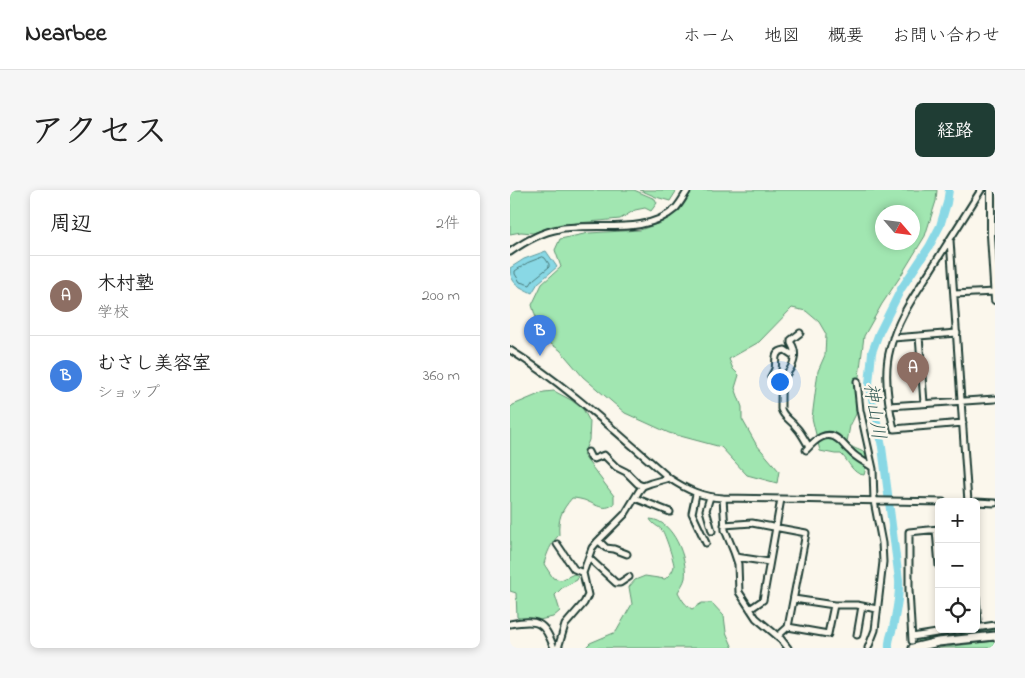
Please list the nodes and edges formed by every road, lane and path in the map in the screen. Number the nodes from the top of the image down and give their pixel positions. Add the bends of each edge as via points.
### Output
1 (688, 190) edge
2 (981, 190) edge
3 (991, 190) edge
4 (993, 238) edge
5 (950, 239) junction
6 (510, 252) edge
7 (995, 292) edge
8 (954, 294) junction
9 (995, 300) edge
10 (800, 333) dead end
11 (957, 333) junction
12 (919, 336) junction
13 (893, 338) junction
14 (510, 350) edge
15 (794, 356) junction
16 (857, 381) dead end
17 (782, 384) junction
18 (995, 399) edge
19 (962, 400) junction
20 (924, 404) junction
21 (889, 406) junction
22 (963, 424) junction
23 (588, 452) dead end
24 (873, 467) junction
25 (670, 478) junction
26 (643, 486) junction
27 (696, 494) junction
28 (710, 497) junction
29 (635, 498) junction
30 (722, 498) junction
31 (968, 498) edge
32 (781, 499) junction
33 (875, 501) junction
34 (935, 502) edge
35 (980, 502) edge
36 (995, 503) edge
37 (670, 512) dead end
38 (724, 525) junction
39 (775, 527) junction
40 (935, 530) edge
41 (712, 531) dead end
42 (598, 541) junction
43 (706, 543) dead end
44 (557, 544) dead end
45 (627, 554) dead end
46 (736, 557) junction
47 (589, 558) junction
48 (769, 562) junction
49 (583, 573) junction
50 (629, 577) dead end
51 (794, 599) junction
52 (834, 605) junction
53 (862, 606) junction
54 (750, 609) junction
55 (877, 609) junction
56 (510, 624) edge
57 (995, 625) edge
58 (788, 627) junction
59 (980, 627) edge
60 (935, 633) edge
61 (857, 635) dead end
62 (778, 636) junction
63 (995, 636) edge
64 (912, 642) edge
65 (554, 648) edge
66 (558, 648) edge
67 (788, 648) edge
68 (868, 648) edge

1 - 6 street via 675,209 648,223 559,228
2 - 5 street
3 - 4 main road
4 - 7 main road
5 - 8 street
5 - 13 street via 900,320
7 - 8 street
7 - 9 main road
8 - 11 street
10 - 15 street via 791,340
11 - 12 street
11 - 19 street
12 - 13 street
12 - 20 street
13 - 21 street via 887,376
14 - 25 street via 570,392
15 - 17 street
15 - 17 street via 785,350 777,354 771,377
16 - 24 street
17 - 24 street via 782,411 785,418 795,425 807,448 819,437 832,436
18 - 19 street
19 - 20 street
19 - 22 street
20 - 21 street
21 - 22 street via 894,429
22 - 31 street
23 - 26 street via 594,459 604,455
24 - 33 street
25 - 26 street
25 - 27 street
26 - 29 street
27 - 28 street
27 - 43 street via 692,514
28 - 30 street
28 - 41 street via 706,510
29 - 37 street
29 - 42 street via 625,514
30 - 32 street
30 - 38 street
32 - 33 street
32 - 39 street
33 - 34 street
33 - 55 street via 883,562
35 - 36 street
38 - 39 street via 752,523
38 - 46 street
39 - 48 street
39 - 51 street via 806,533
40 - 64 street via 909,532
42 - 45 street via 606,548
42 - 47 street
44 - 49 street via 574,569
46 - 48 street
46 - 54 street via 739,592
47 - 49 street
47 - 50 street via 616,583
48 - 54 street via 762,600
49 - 66 street via 588,595 565,625
51 - 52 street
51 - 58 street
52 - 53 street
52 - 58 street via 828,634
53 - 55 street
53 - 61 street
54 - 62 street
55 - 68 street via 875,630
56 - 65 street via 538,623 548,633
57 - 59 street
58 - 62 street
60 - 64 street
62 - 67 street
63 - 64 highway

